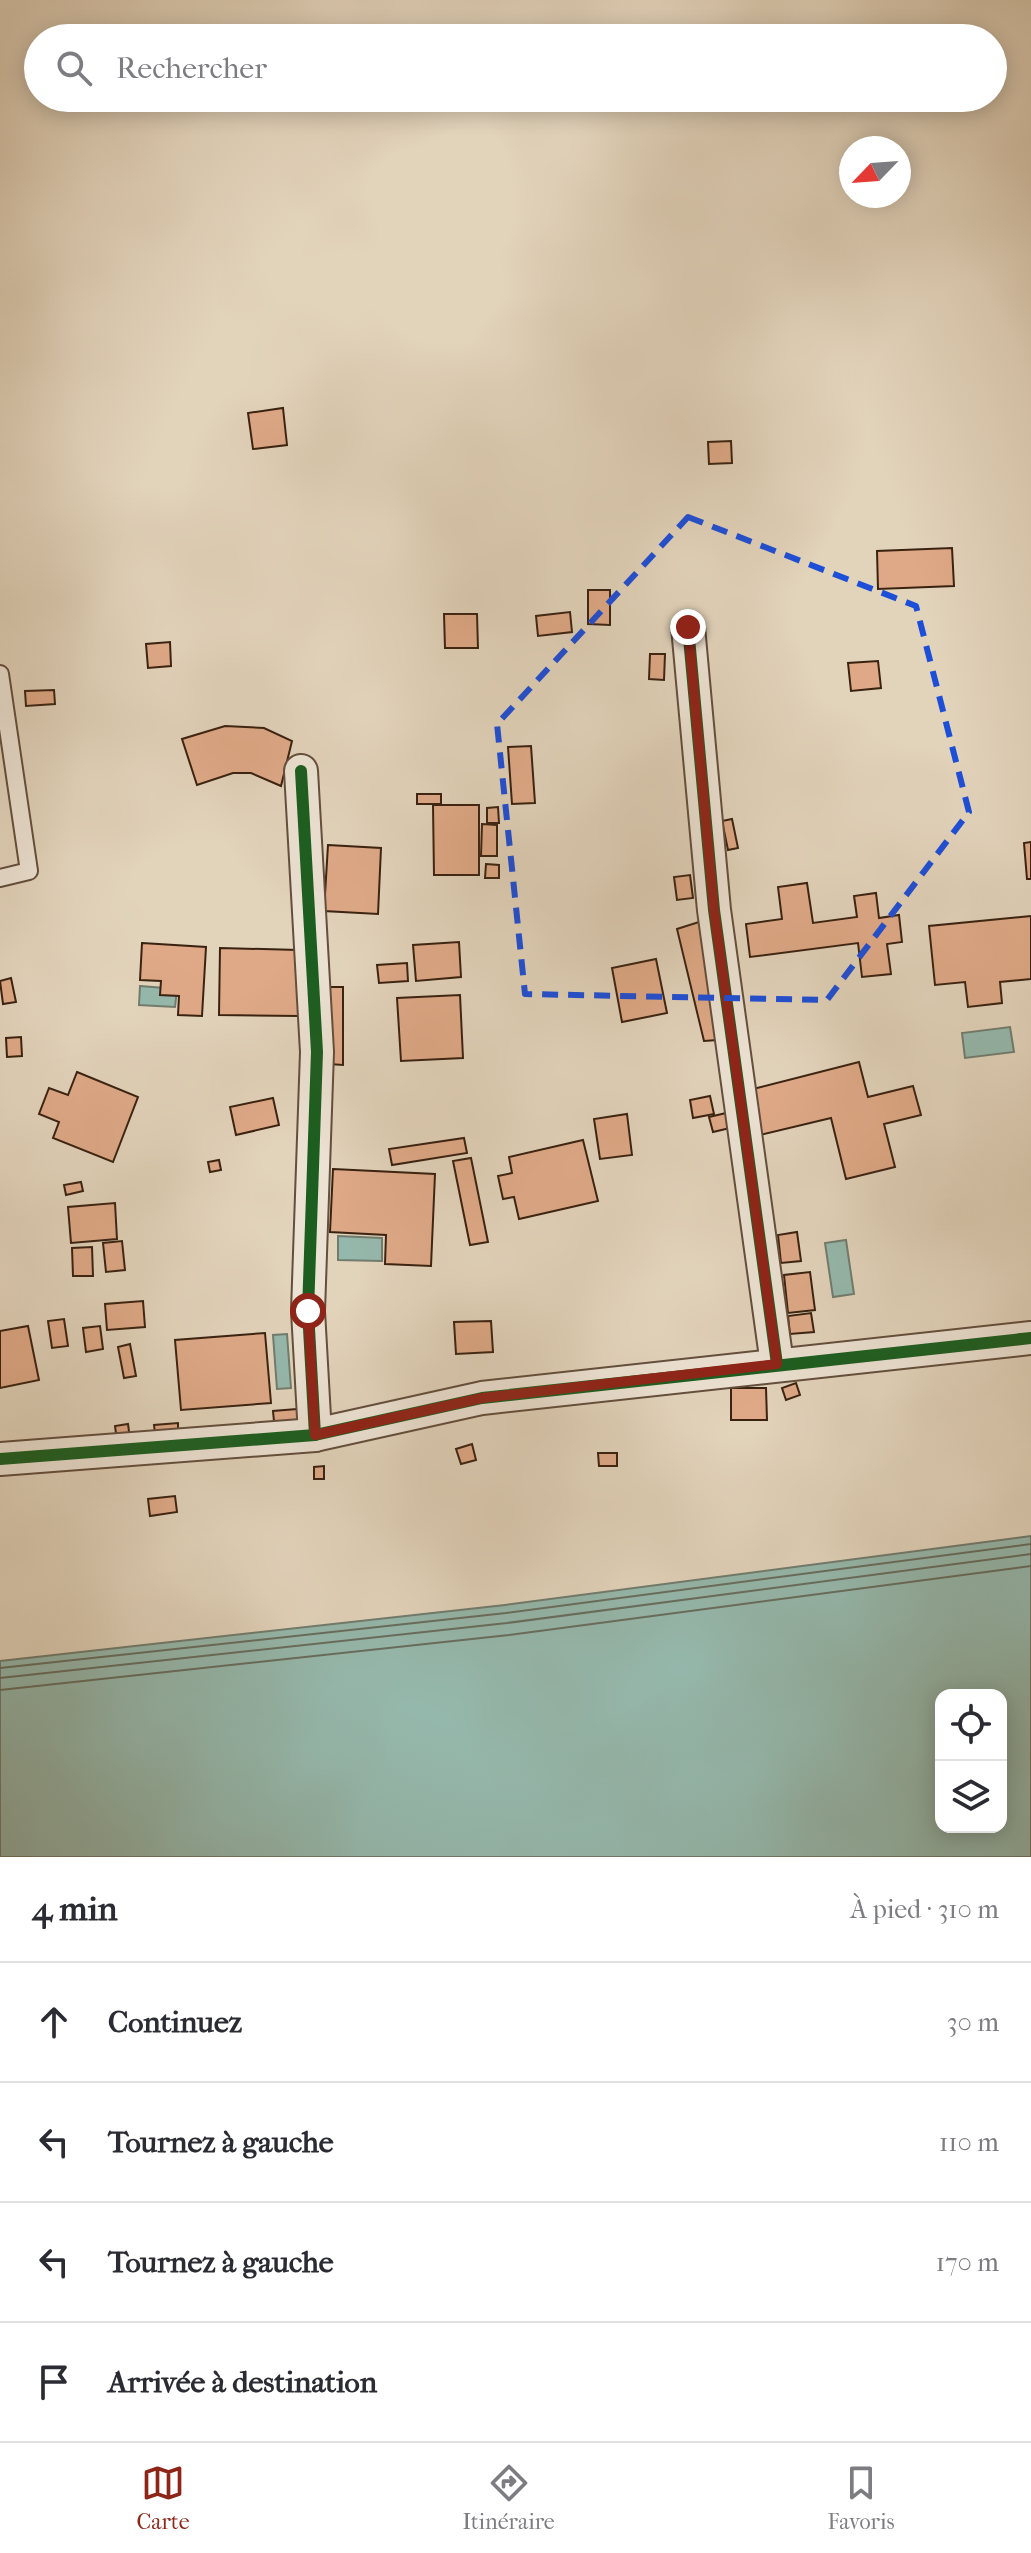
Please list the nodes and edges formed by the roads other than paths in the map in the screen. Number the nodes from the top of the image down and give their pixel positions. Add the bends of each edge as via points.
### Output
1 (688, 627) dead end
2 (0, 674) edge
3 (301, 771) dead end
4 (0, 878) edge
5 (1031, 1338) edge
6 (777, 1364) junction
7 (315, 1435) junction
8 (0, 1459) edge

1 - 6 street via 714,910
2 - 4 lane via 29,871
3 - 7 street via 317,1052 308,1311
5 - 6 street
6 - 7 street via 482,1398
7 - 8 street

